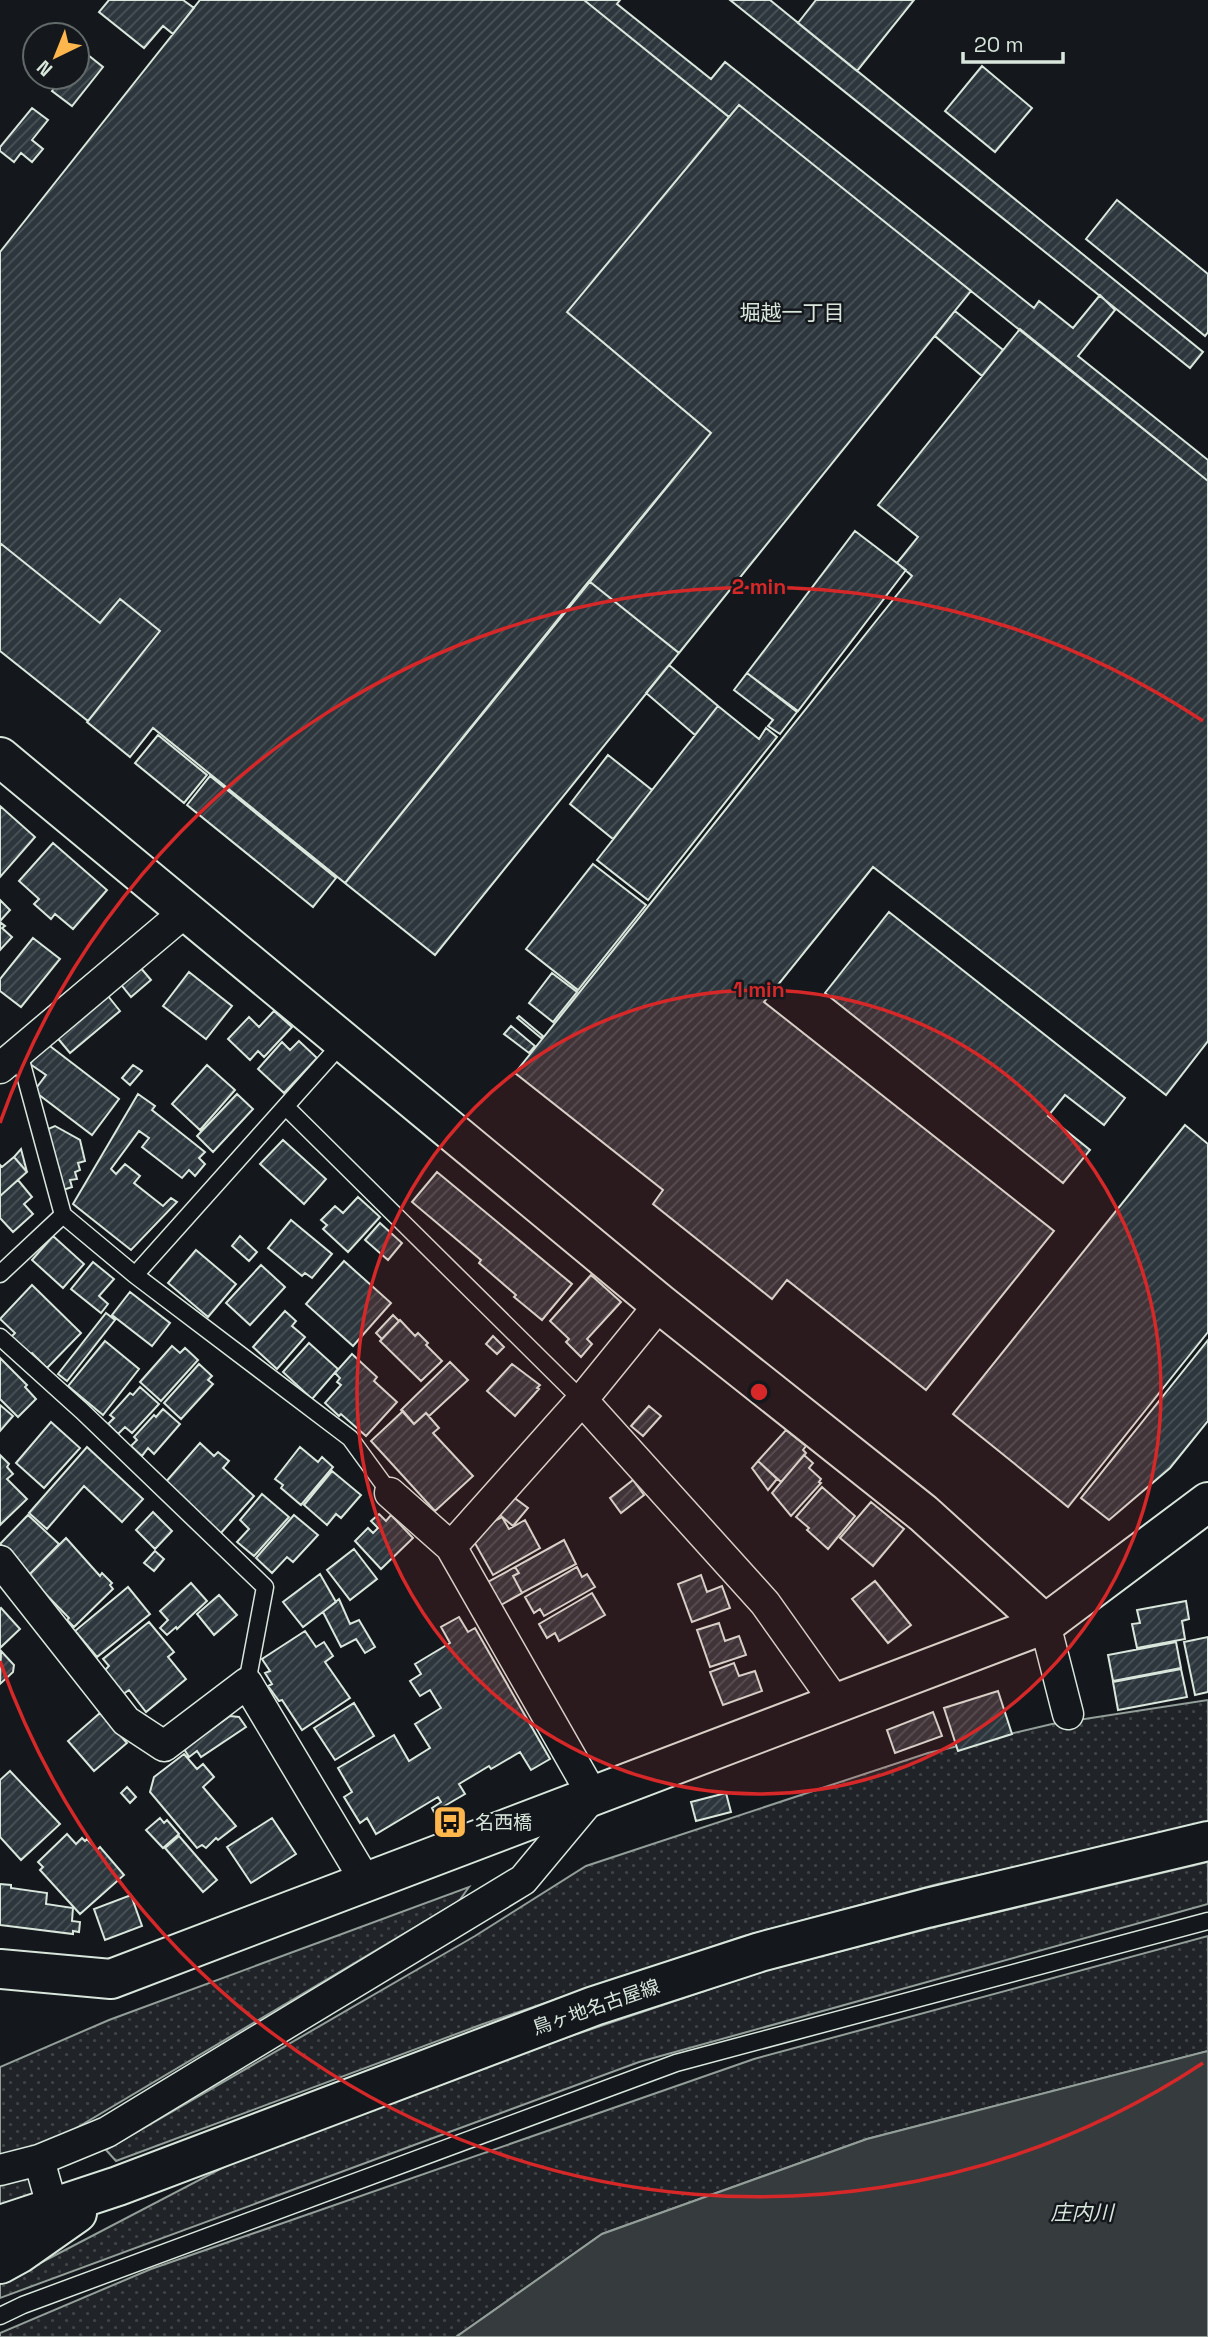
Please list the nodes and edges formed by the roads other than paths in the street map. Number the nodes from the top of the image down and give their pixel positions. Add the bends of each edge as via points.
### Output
1 (0, 757) edge
2 (185, 912) junction
3 (344, 1041) junction
4 (6, 1052) edge
5 (286, 1107) junction
6 (63, 1215) junction
7 (0, 1274) edge
8 (135, 1275) junction
9 (660, 1304) junction
10 (0, 1337) edge
11 (582, 1400) junction
12 (390, 1493) joint
13 (1208, 1502) edge
14 (451, 1547) junction
15 (0, 1561) edge
16 (1045, 1624) junction
17 (247, 1683) junction
18 (836, 1703) junction
19 (1068, 1714) dead end
20 (593, 1796) junction
21 (1208, 1841) edge
22 (366, 1882) junction
23 (1208, 1921) edge
24 (0, 1969) edge
25 (39, 2160) junction
26 (0, 2170) edge
27 (118, 2186) junction
28 (52, 2208) junction
29 (0, 2225) edge
30 (0, 2264) edge
31 (0, 2316) edge

1 - 2 street
2 - 3 street
2 - 4 street
3 - 5 lane
3 - 9 street
4 - 6 lane
5 - 8 lane
5 - 11 lane
6 - 7 lane
6 - 8 lane
8 - 12 lane via 350,1438
9 - 11 street
9 - 16 street via 923,1513
10 - 17 lane via 265,1587
11 - 14 street
11 - 18 street via 765,1603
12 - 14 street
13 - 16 street
14 - 20 street
15 - 17 street via 126,1721 164,1746
16 - 18 street
16 - 19 street
17 - 22 street
18 - 20 street
20 - 22 street
20 - 25 street via 523,1880 107,2132
21 - 27 street, 鳥ヶ地名古屋線 via 760,1952 594,2006
22 - 24 street via 111,1979
23 - 31 lane via 676,2063
25 - 26 street
25 - 28 street
27 - 28 street, 鳥ヶ地名古屋線
27 - 30 street
28 - 29 street, 鳥ヶ地名古屋線

